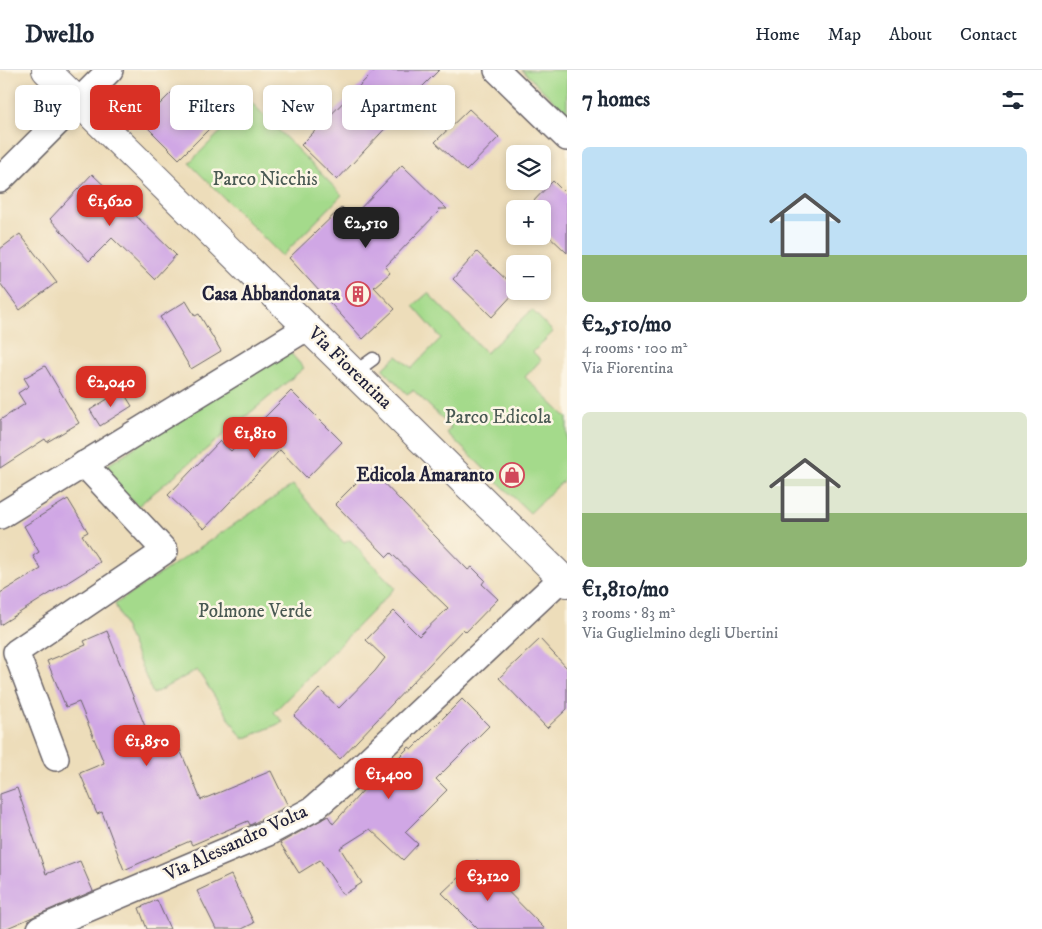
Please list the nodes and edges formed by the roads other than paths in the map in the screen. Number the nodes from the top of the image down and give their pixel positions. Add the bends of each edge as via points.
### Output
1 (46, 70) edge
2 (110, 70) edge
3 (497, 70) edge
4 (61, 85) edge
5 (80, 101) edge
6 (80, 103) edge
7 (51, 130) edge
8 (567, 138) edge
9 (0, 180) edge
10 (308, 327) junction
11 (84, 464) junction
12 (0, 516) edge
13 (565, 581) edge
14 (56, 758) dead end
15 (40, 929) edge

1 - 4 main road, Via Fiorentina
2 - 5 street
3 - 8 street
6 - 10 main road, Via Fiorentina
7 - 9 street
10 - 11 street
10 - 13 main road, Via Fiorentina via 364,366
11 - 12 street
11 - 14 street via 165,551 16,652
13 - 15 street, Via Alessandro Volta via 313,809 268,833

